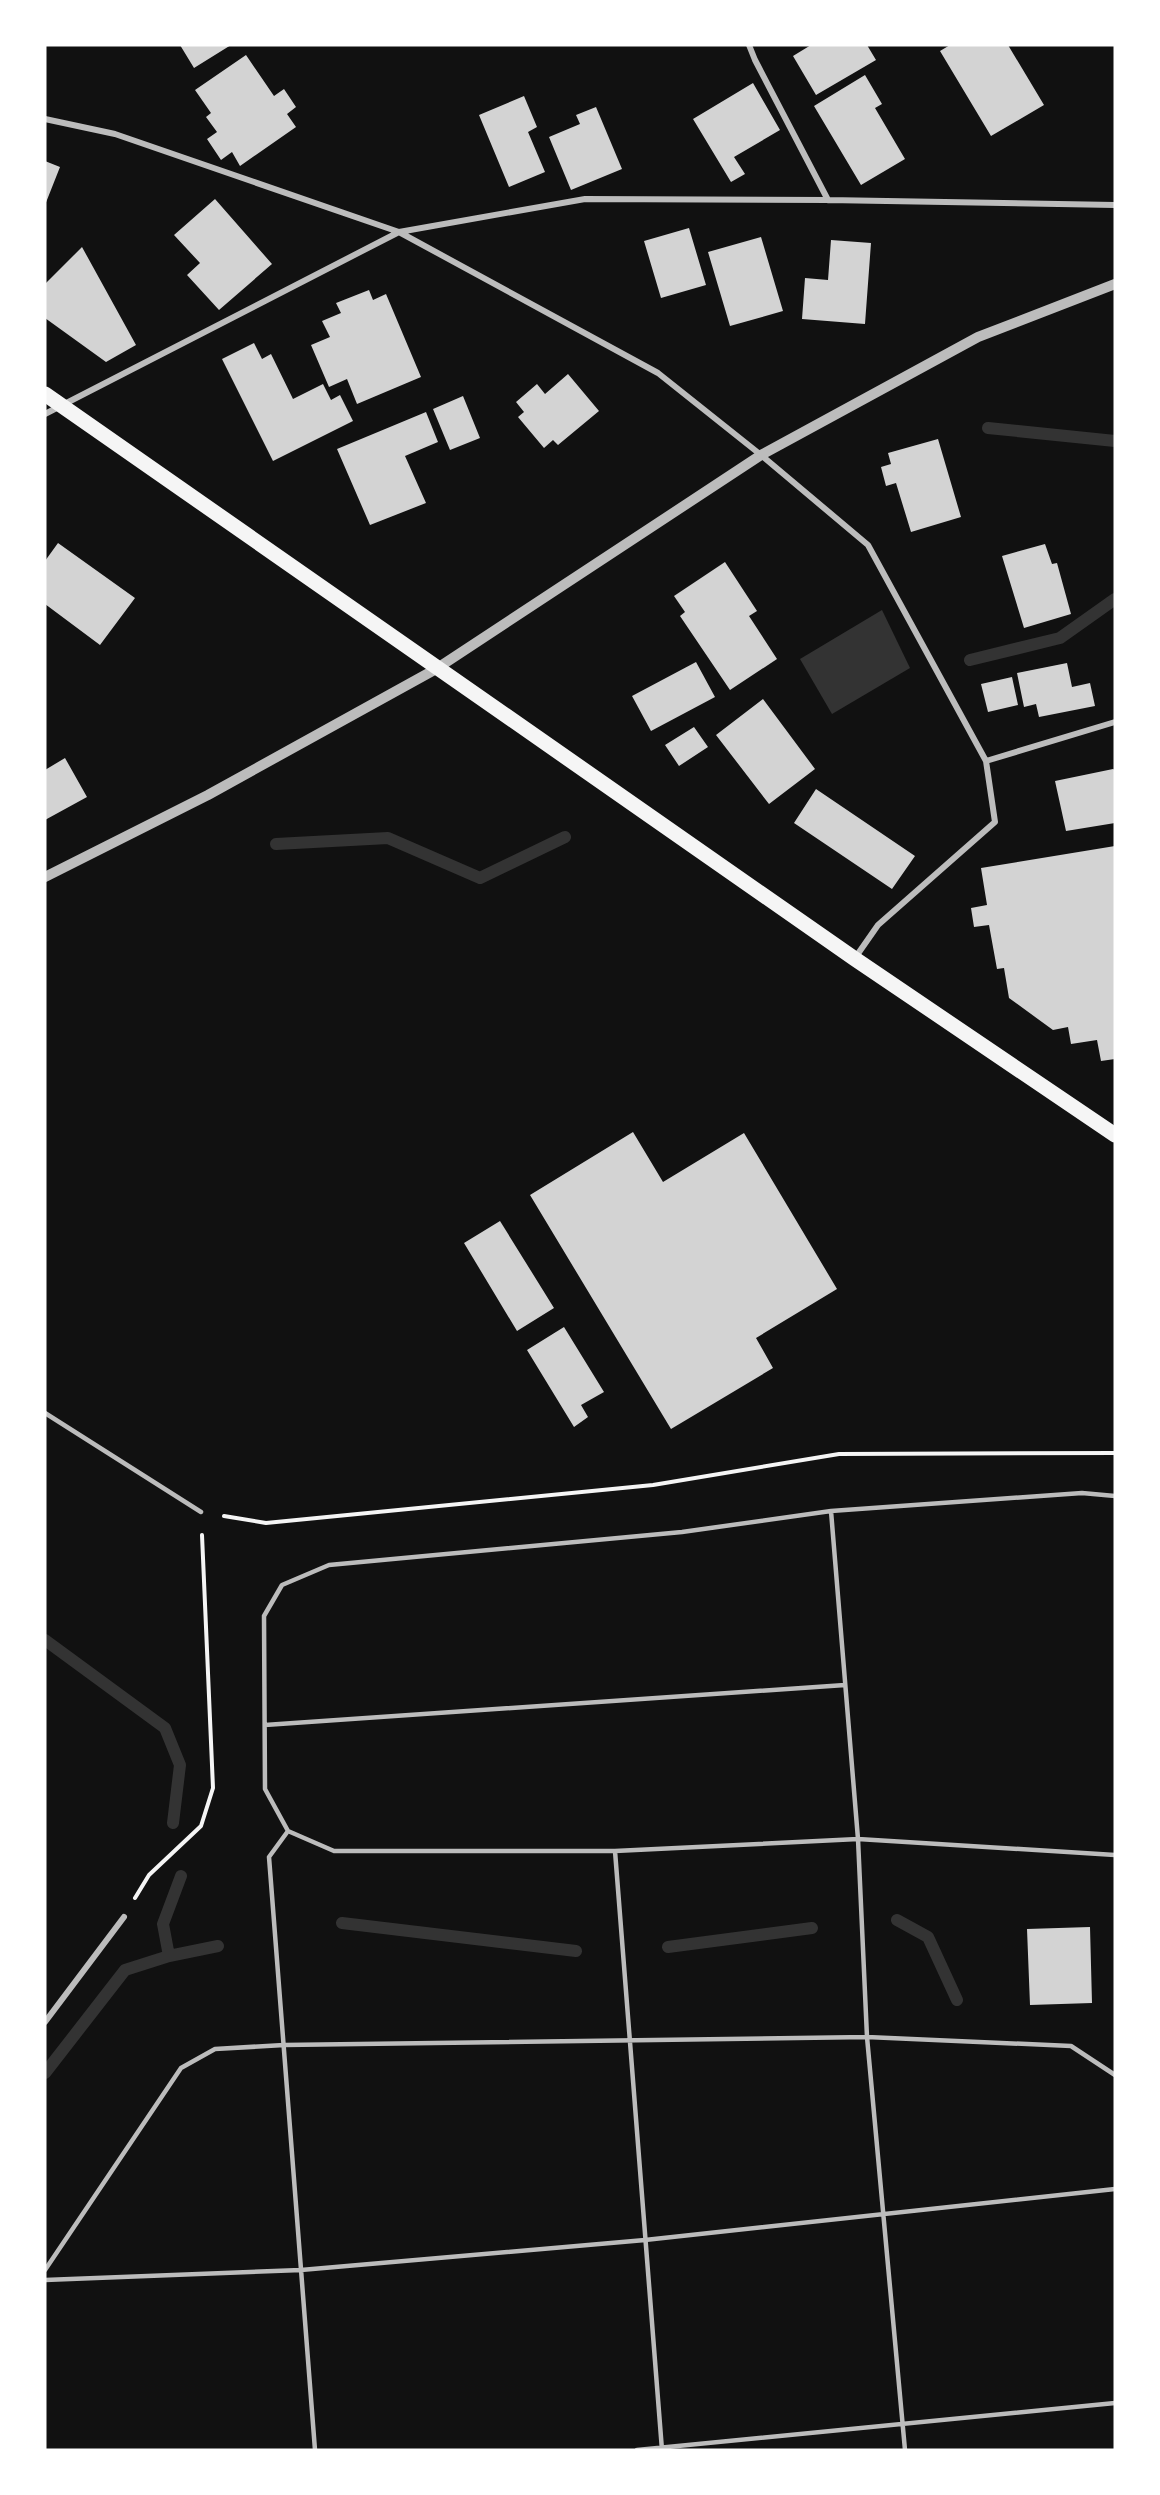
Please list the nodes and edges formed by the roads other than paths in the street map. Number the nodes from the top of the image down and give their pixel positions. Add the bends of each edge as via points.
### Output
1 (749, 45) edge
2 (45, 119) edge
3 (828, 200) junction
4 (1115, 205) edge
5 (399, 232) junction
6 (1115, 284) edge
7 (45, 394) edge
8 (62, 406) junction
9 (45, 414) edge
10 (761, 454) junction
11 (436, 669) junction
12 (1115, 722) edge
13 (986, 761) junction
14 (45, 877) edge
15 (855, 959) junction
16 (1115, 1135) edge
17 (45, 1413) edge
18 (1115, 1496) edge
19 (831, 1511) junction
20 (201, 1512) dead end
21 (845, 1685) junction
22 (265, 1725) junction
23 (288, 1832) junction
24 (858, 1839) junction
25 (615, 1851) junction
26 (1115, 1855) edge
27 (124, 1917) dead end
28 (45, 2022) edge
29 (867, 2037) junction
30 (630, 2041) junction
31 (284, 2045) junction
32 (1115, 2075) edge
33 (1115, 2189) edge
34 (883, 2214) junction
35 (645, 2240) junction
36 (45, 2270) edge
37 (301, 2270) junction
38 (45, 2280) edge
39 (1115, 2403) edge
40 (902, 2425) junction
41 (662, 2449) edge
42 (315, 2450) edge
43 (637, 2450) edge
44 (904, 2450) edge

1 - 3 street
2 - 5 street via 115,134
3 - 4 street
3 - 5 street via 585,199
5 - 8 street
5 - 10 street via 658,374
6 - 10 street via 978,338
7 - 8 main road
8 - 9 street
8 - 11 main road
10 - 11 street
10 - 13 street via 868,544
11 - 14 street via 208,795
11 - 15 main road
12 - 13 street
13 - 15 street via 994,822 878,925
15 - 16 main road
17 - 20 lane
18 - 19 lane via 1082,1493
19 - 21 lane
19 - 22 lane via 682,1532 329,1565 282,1585 264,1616
21 - 22 lane
21 - 24 lane
22 - 23 lane via 265,1789
23 - 25 lane via 334,1851
23 - 31 lane via 269,1857
24 - 25 lane
24 - 26 lane
24 - 29 lane
25 - 30 lane
27 - 28 street
29 - 30 lane
29 - 32 lane via 1071,2046
29 - 34 lane
30 - 31 lane
30 - 35 lane
31 - 36 lane via 215,2049 181,2068
31 - 37 lane
33 - 34 lane
34 - 35 lane
34 - 40 lane
35 - 37 lane
35 - 41 lane
37 - 38 lane
37 - 42 lane
39 - 40 lane
40 - 41 lane
40 - 44 lane
41 - 43 lane

